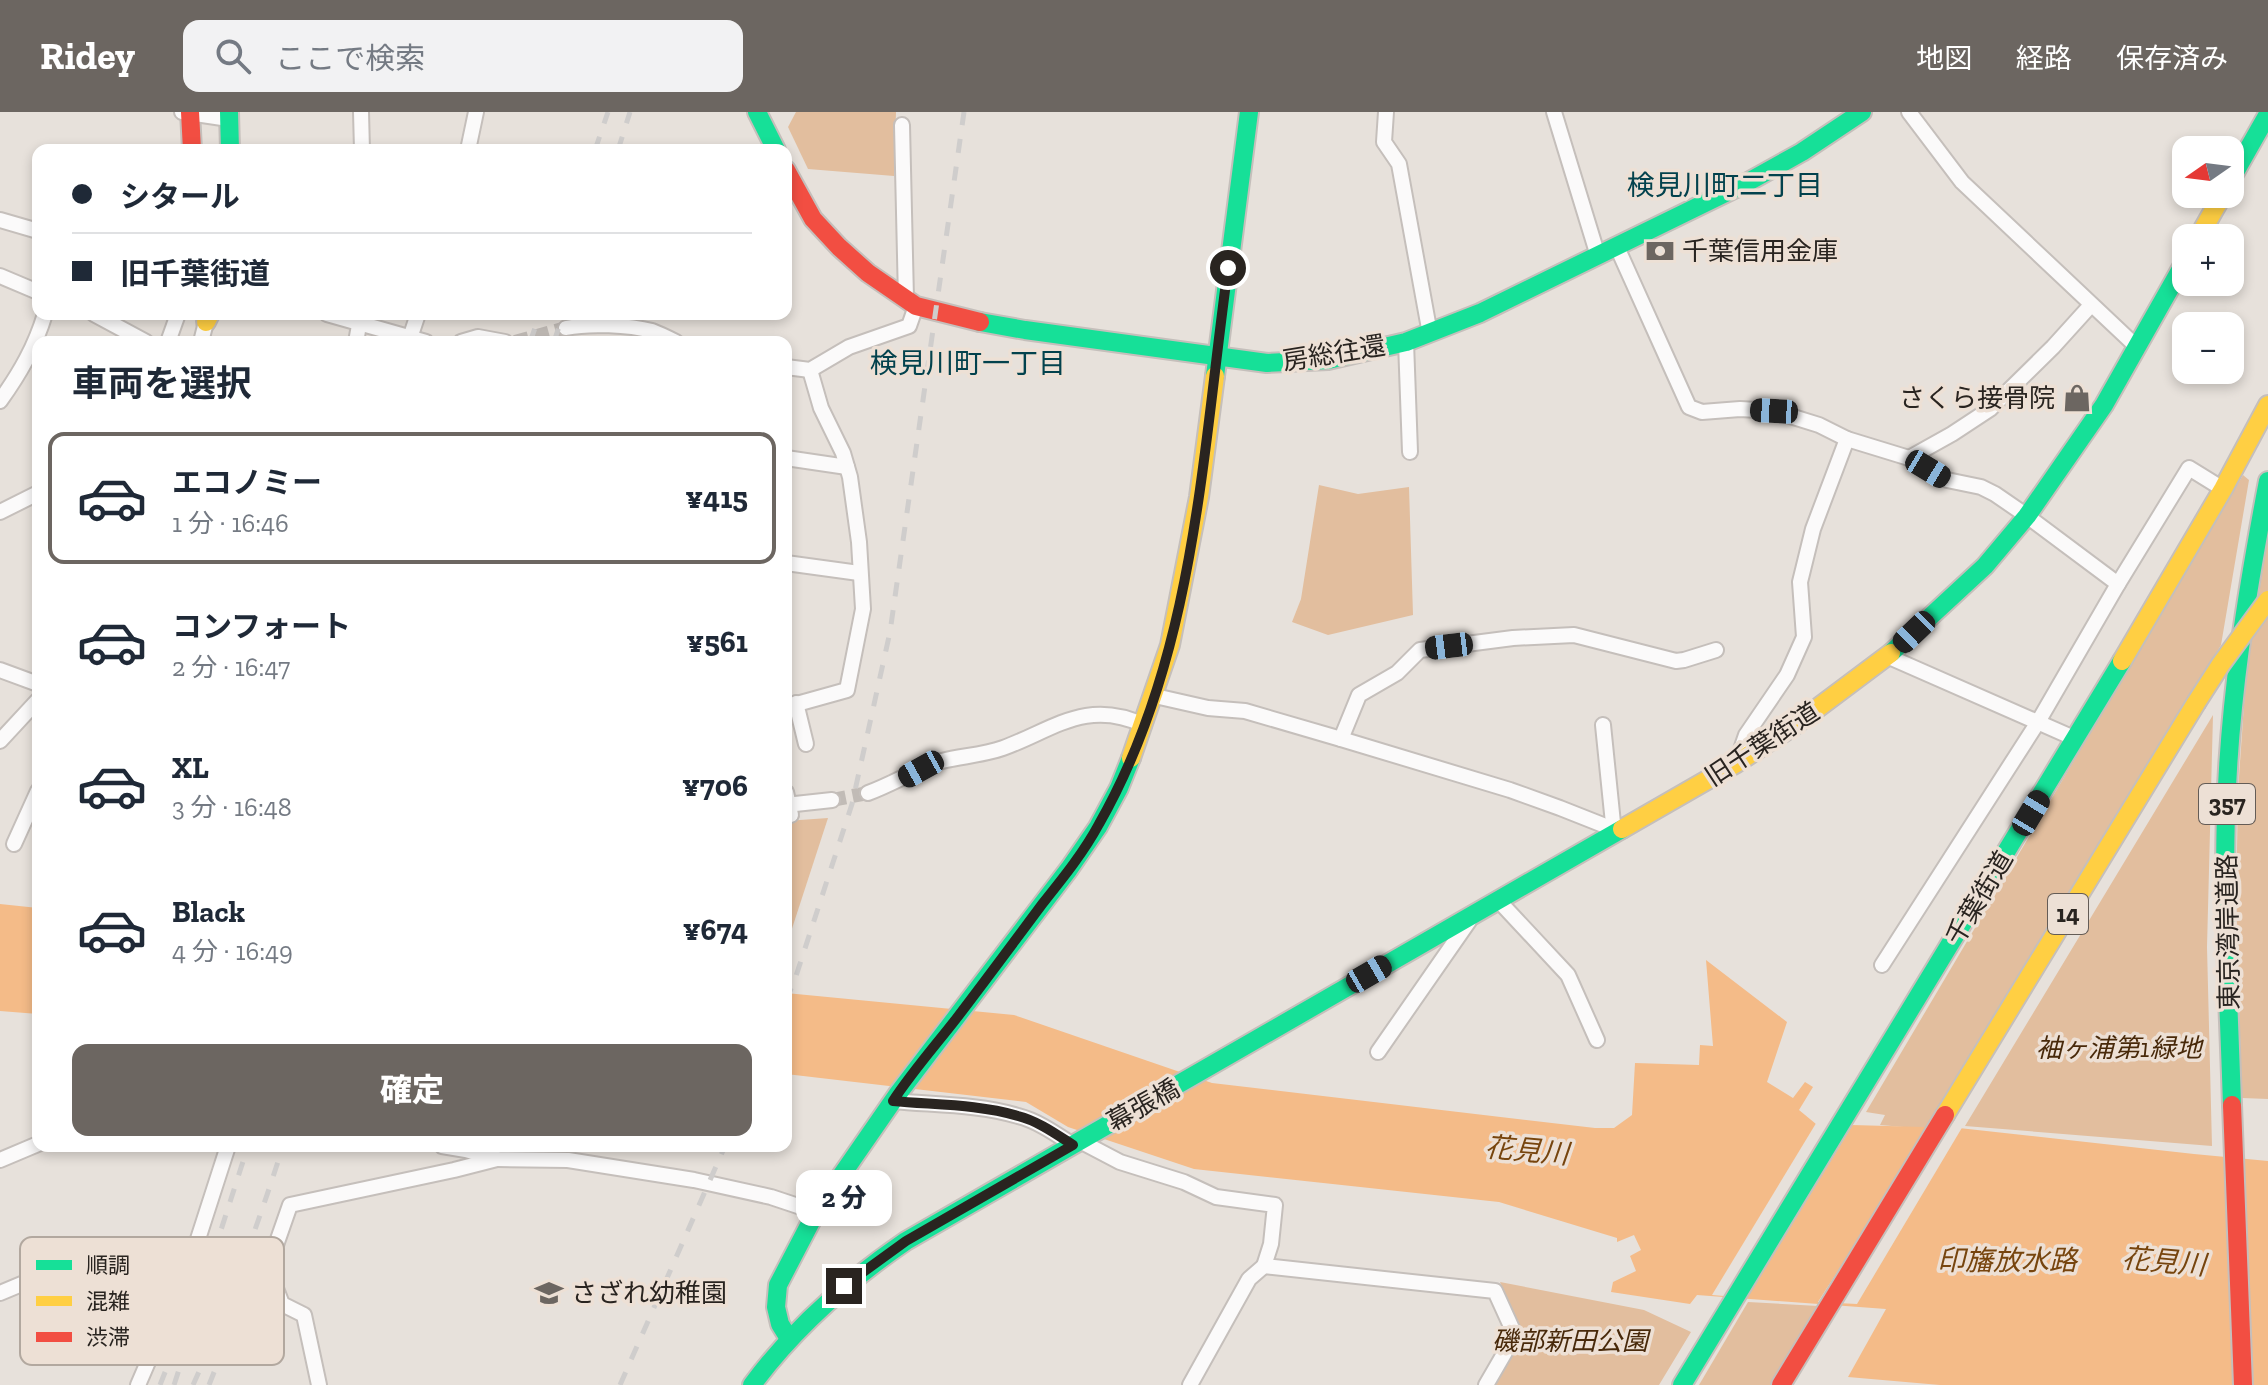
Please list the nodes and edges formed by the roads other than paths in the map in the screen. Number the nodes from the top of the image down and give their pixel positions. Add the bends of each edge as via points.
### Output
1 (187, 112) edge
2 (361, 112) edge
3 (476, 112) edge
4 (1249, 112) edge
5 (1386, 112) edge
6 (1554, 112) edge
7 (1862, 112) edge
8 (1909, 112) edge
9 (2268, 114) edge
10 (229, 116) edge
11 (765, 116) edge
12 (902, 125) dead end
13 (191, 144) edge
14 (230, 144) edge
15 (362, 144) edge
16 (469, 144) edge
17 (774, 144) edge
18 (2244, 156) edge
19 (792, 181) edge
20 (0, 220) edge
21 (32, 229) edge
22 (1617, 247) junction
23 (1598, 256) junction
24 (0, 276) edge
25 (2172, 286) edge
26 (32, 289) edge
27 (911, 302) junction
28 (2091, 305) junction
29 (105, 320) edge
30 (364, 320) edge
31 (566, 328) tunnel mouth
32 (1430, 334) junction
33 (628, 335) edge
34 (135, 336) edge
35 (405, 336) edge
36 (662, 336) edge
37 (1406, 342) junction
38 (2138, 348) junction
39 (32, 350) edge
40 (1216, 357) junction
41 (792, 368) edge
42 (810, 370) junction
43 (0, 401) edge
44 (2268, 405) edge
45 (1847, 439) junction
46 (1410, 452) dead end
47 (1909, 458) junction
48 (792, 459) edge
49 (847, 467) junction
50 (2268, 481) edge
51 (2223, 489) junction
52 (32, 496) edge
53 (0, 512) edge
54 (2027, 516) junction
55 (792, 564) edge
56 (859, 573) junction
57 (2118, 584) junction
58 (2268, 600) edge
59 (1716, 650) dead end
60 (1887, 656) junction
61 (0, 670) edge
62 (32, 682) edge
63 (1155, 696) junction
64 (792, 705) edge
65 (32, 706) edge
66 (792, 708) edge
67 (2038, 722) junction
68 (1144, 725) junction
69 (1603, 725) dead end
70 (1341, 739) junction
71 (2076, 739) junction
72 (0, 741) edge
73 (806, 744) dead end
74 (1735, 764) junction
75 (868, 793) tunnel mouth
76 (832, 800) tunnel mouth
77 (32, 804) edge
78 (792, 804) edge
79 (1614, 833) junction
80 (14, 844) dead end
81 (1498, 900) junction
82 (1474, 914) junction
83 (1882, 965) dead end
84 (1597, 1040) dead end
85 (1378, 1052) dead end
86 (1199, 1074) joint
87 (895, 1098) junction
88 (1080, 1141) junction
89 (32, 1147) edge
90 (226, 1152) edge
91 (473, 1152) edge
92 (497, 1159) junction
93 (0, 1160) edge
94 (816, 1212) junction
95 (199, 1237) edge
96 (279, 1237) edge
97 (1264, 1266) junction
98 (20, 1285) edge
99 (0, 1293) edge
100 (284, 1305) edge
101 (788, 1337) junction
102 (147, 1365) edge
103 (138, 1385) edge
104 (319, 1385) edge
105 (752, 1385) edge
106 (1190, 1385) edge
107 (1486, 1385) edge
108 (1682, 1385) edge
109 (1781, 1385) edge
110 (2243, 1385) edge

1 - 10 street
1 - 13 main road
2 - 15 street
3 - 16 street
4 - 40 main road
5 - 32 street via 1384,142 1399,164
6 - 23 street
7 - 22 main road, 房総往還 via 1748,182
8 - 28 street via 1962,182
9 - 18 main road
10 - 14 main road
11 - 17 main road
12 - 27 street
19 - 27 main road via 813,219 868,273
20 - 21 street
22 - 23 main road, 房総往還
22 - 45 street via 1689,407 1702,412 1774,411
23 - 32 main road, 房総往還
24 - 26 street
25 - 38 main road, 旧千葉街道
27 - 40 main road, 房総往還 via 985,323
27 - 42 street via 909,326 849,347
28 - 38 street
28 - 47 street via 1990,409
29 - 34 street
30 - 35 street
31 - 33 street
32 - 37 main road, 房総往還
33 - 36 street
37 - 40 main road, 房総往還 via 1328,360 1267,363
37 - 46 street
38 - 54 main road, 旧千葉街道
39 - 43 street
40 - 63 main road via 1184,581
41 - 42 street
42 - 49 street
44 - 51 main road, 千葉街道
45 - 47 street
45 - 74 street via 1813,529 1800,582 1804,637 1787,675 1746,735
47 - 54 street via 1947,480 1981,487
48 - 49 street
49 - 56 street
50 - 110 main road, 東京湾岸道路 / 357 via 2248,584 2226,811
51 - 57 street via 2189,468
51 - 71 main road, 千葉街道
52 - 53 street
54 - 57 street
54 - 60 main road, 旧千葉街道 via 1985,566
55 - 56 street
56 - 64 street via 863,609 847,690
57 - 67 street
58 - 109 main road, 14, bridge via 2196,703
59 - 70 street via 1676,661 1574,635 1420,650 1397,673 1359,695
60 - 67 street
60 - 74 main road, 旧千葉街道
61 - 62 street
63 - 68 main road
63 - 70 street via 1245,711
65 - 72 street
66 - 73 street
67 - 71 street
67 - 83 street
68 - 75 street via 1113,717 1063,721 1003,748 930,765
68 - 87 main road via 1098,827
69 - 79 street
70 - 79 street via 1522,795
71 - 108 main road, 千葉街道
74 - 79 main road, 旧千葉街道
76 - 78 street
77 - 80 street
79 - 81 main road, 旧千葉街道
81 - 82 main road, 旧千葉街道
81 - 84 street via 1568,975
82 - 85 street
82 - 86 main road, 旧千葉街道
86 - 88 main road, 幕張橋
87 - 88 street via 1021,1116
87 - 94 main road
88 - 97 street via 1120,1162 1216,1197 1275,1205
88 - 101 main road via 897,1247 827,1299
89 - 93 street
90 - 95 street
91 - 92 street
92 - 94 street via 568,1160 694,1180
92 - 96 street via 290,1205
94 - 101 main road via 778,1285 776,1307
97 - 106 street via 1249,1279
97 - 107 street via 1495,1291 1515,1335
98 - 99 street
100 - 104 street via 304,1315
101 - 105 main road
102 - 103 street

